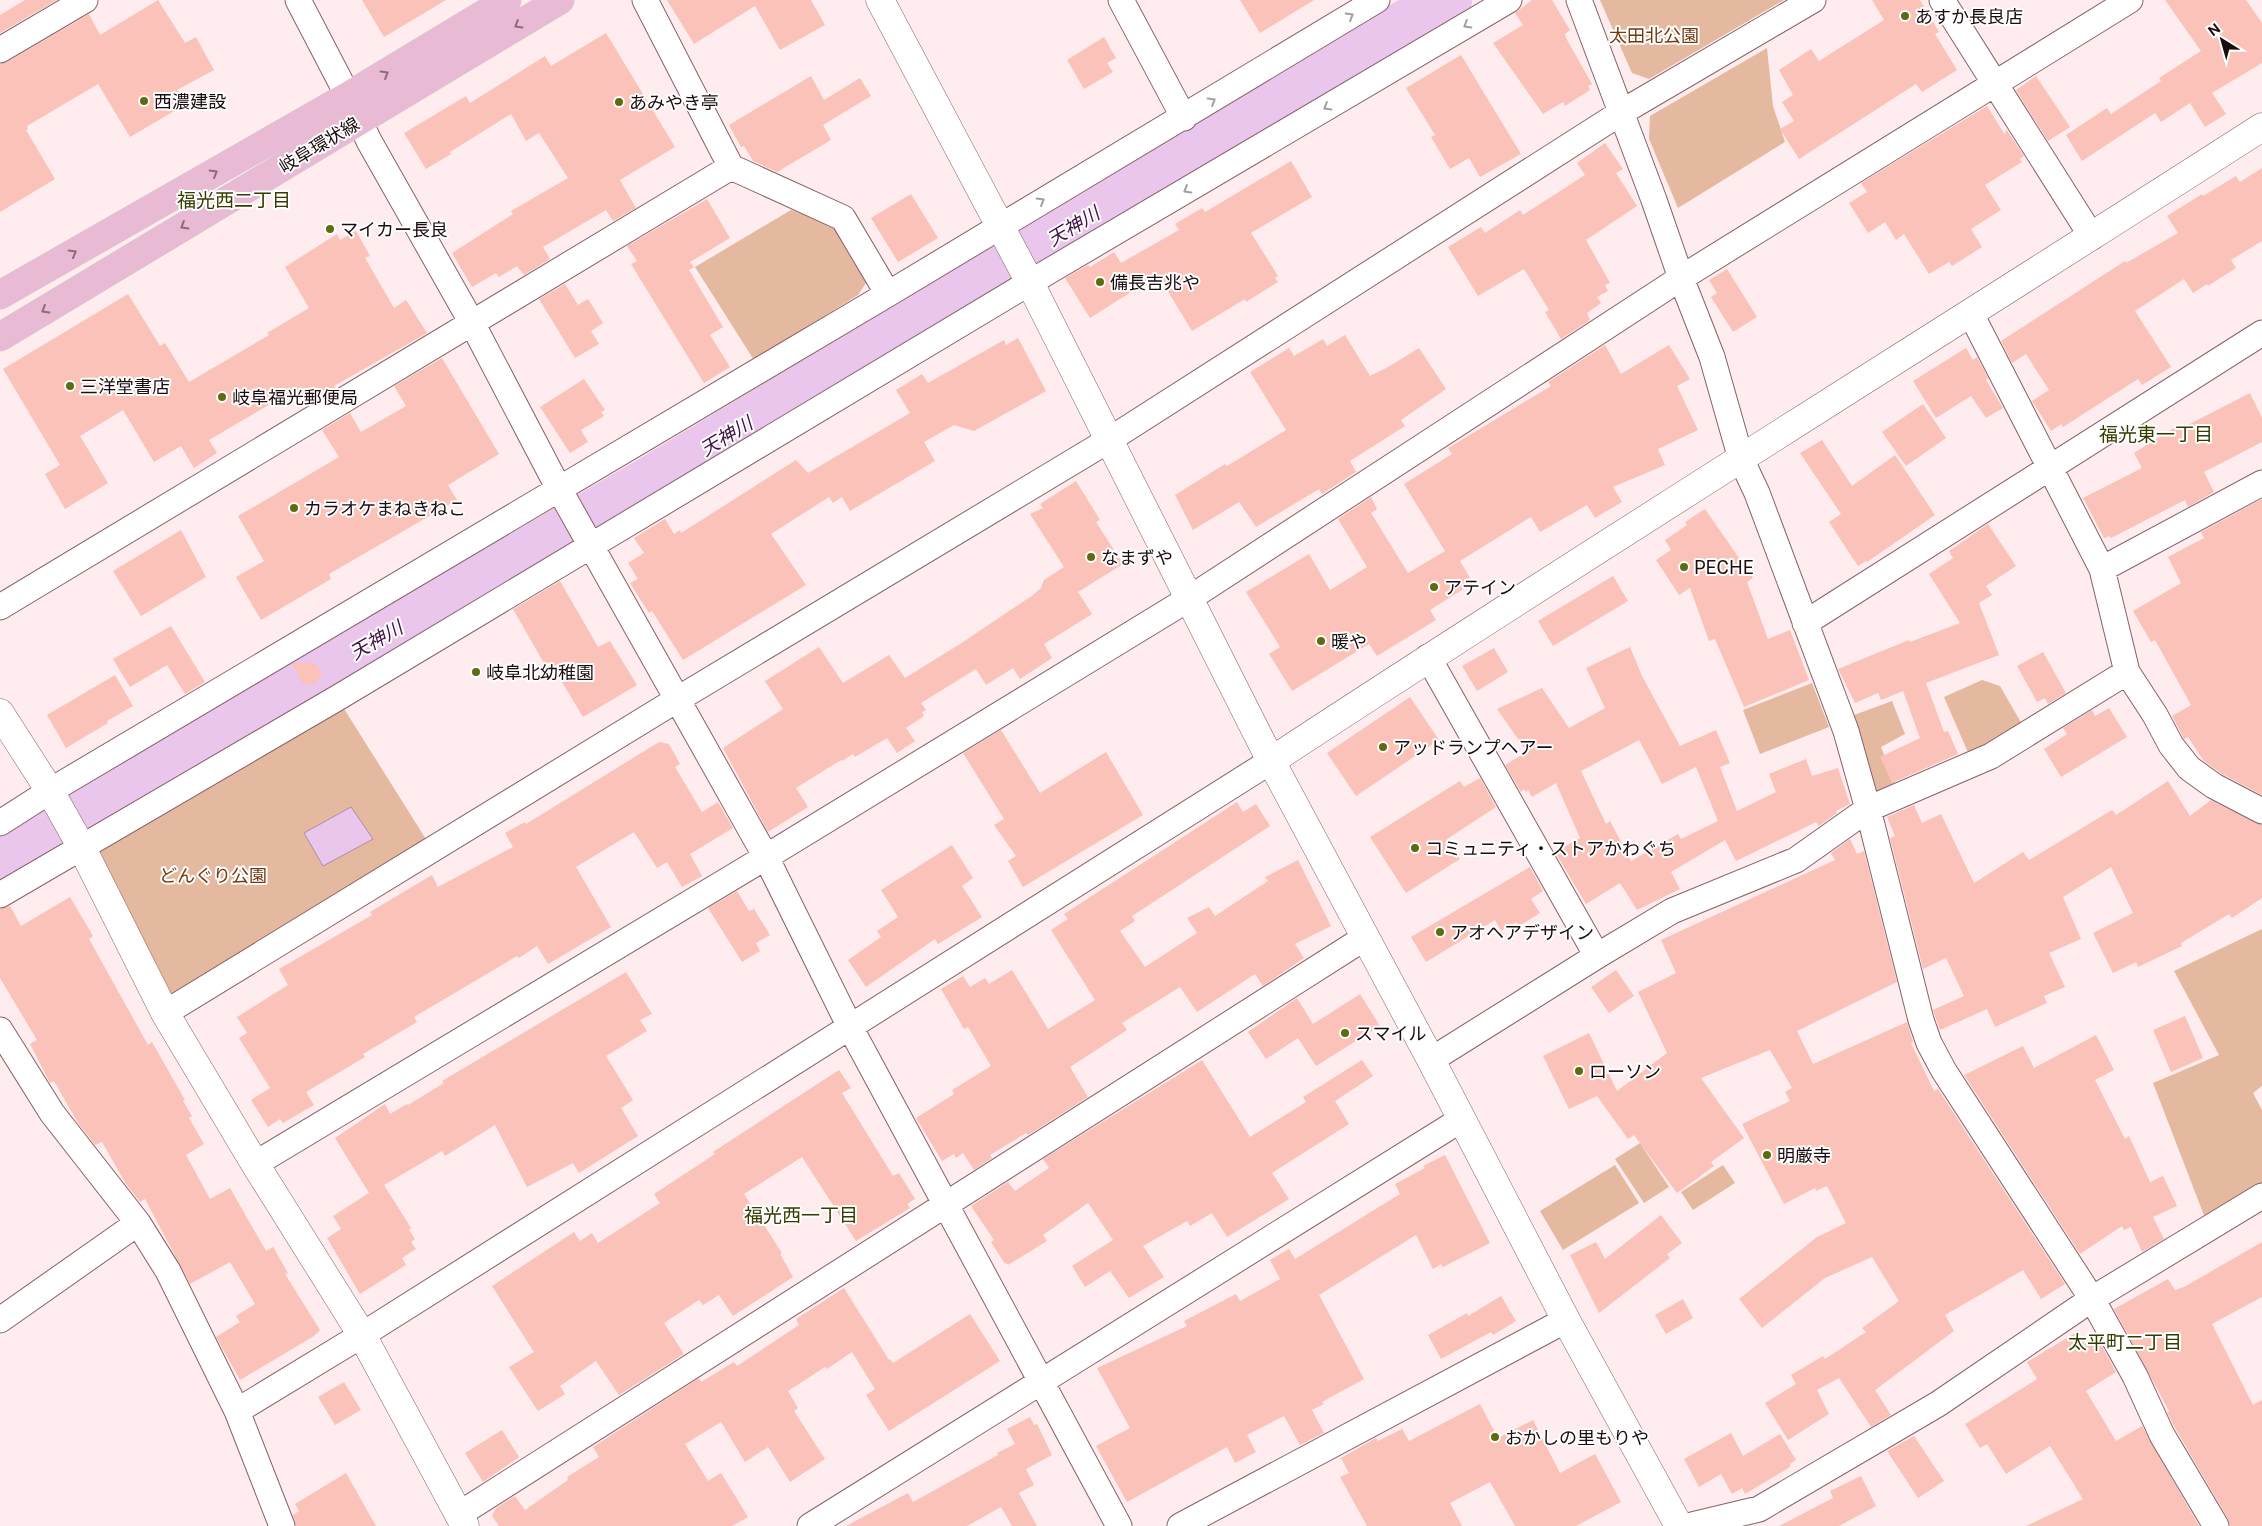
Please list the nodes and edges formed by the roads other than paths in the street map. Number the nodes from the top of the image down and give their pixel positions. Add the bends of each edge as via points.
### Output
1 (85, 0) edge
2 (298, 0) edge
3 (507, 0) edge
4 (560, 0) edge
5 (645, 0) edge
6 (880, 0) edge
7 (1121, 0) edge
8 (1378, 0) edge
9 (1508, 0) edge
10 (1579, 0) edge
11 (1813, 0) edge
12 (1942, 0) edge
13 (2130, 0) edge
14 (0, 50) edge
15 (1994, 84) junction
16 (348, 96) junction
17 (1622, 112) junction
18 (1184, 118) junction
19 (359, 121) junction
20 (2262, 128) edge
21 (731, 167) junction
22 (1001, 229) junction
23 (2092, 237) junction
24 (1681, 278) junction
25 (1028, 279) junction
26 (888, 294) junction
27 (0, 295) edge
28 (1971, 314) junction
29 (472, 323) junction
30 (2262, 333) edge
31 (0, 337) edge
32 (1109, 440) junction
33 (1741, 459) junction
34 (2050, 467) junction
35 (2262, 483) edge
36 (561, 493) junction
37 (589, 542) junction
38 (2102, 569) junction
39 (1190, 598) junction
40 (0, 607) edge
41 (1805, 623) junction
42 (1428, 658) junction
43 (2127, 672) junction
44 (678, 699) junction
45 (0, 713) edge
46 (1271, 761) junction
47 (50, 791) junction
48 (1868, 809) junction
49 (2262, 811) edge
50 (0, 823) edge
51 (81, 846) junction
52 (766, 857) junction
53 (0, 896) edge
54 (1366, 937) junction
55 (1596, 956) junction
56 (165, 1013) junction
57 (850, 1027) junction
58 (0, 1030) edge
59 (1431, 1060) junction
60 (1462, 1119) junction
61 (255, 1164) junction
62 (2262, 1196) edge
63 (946, 1204) junction
64 (138, 1224) junction
65 (2092, 1299) junction
66 (0, 1320) edge
67 (1566, 1320) junction
68 (362, 1335) junction
69 (1041, 1382) junction
70 (237, 1411) junction
71 (462, 1521) edge
72 (282, 1526) edge
73 (810, 1526) edge
74 (1120, 1526) edge
75 (1180, 1526) edge
76 (1679, 1526) edge
77 (1688, 1526) edge
78 (2216, 1526) edge

1 - 14 street
2 - 16 street
16 -> 3 main road, 岐阜環状線
4 -> 19 main road, 岐阜環状線
5 - 21 street
6 - 22 street
7 - 18 street
18 -> 8 street
9 -> 25 street
10 - 17 street
11 - 17 street
12 - 15 street
13 - 15 street
15 - 23 street
15 - 24 street
16 - 19 street
27 -> 16 main road, 岐阜環状線
17 - 24 street
17 - 32 street
22 -> 18 street
19 - 29 street
19 -> 31 main road, 岐阜環状線
20 - 23 street
21 - 26 street via 844,218
21 - 29 street
22 - 25 street
22 - 26 street
23 - 28 street
24 - 33 street via 1712,358
24 - 39 street
25 - 32 street
25 - 37 street
26 - 36 street
28 - 33 street
28 - 34 street
29 - 36 street
29 - 40 street
30 - 34 street
32 - 39 street
32 - 44 street
33 - 41 street via 1757,493
33 - 42 street
34 - 38 street
34 - 41 street
35 - 38 street
36 - 37 street
36 - 47 street
37 - 44 street
37 - 51 street via 330,702
38 - 43 street
39 - 46 street
39 - 52 street
41 - 48 street via 1846,731
42 - 46 street
42 - 55 street
43 - 48 street via 1991,756
43 - 49 street via 2171,745 2189,768 2214,786
44 - 52 street
44 - 56 street
45 - 47 street
46 - 54 street
46 - 57 street
47 - 50 street
47 - 51 street
48 - 55 street via 1796,860 1672,911
48 - 65 street via 1929,1043
51 - 53 street
51 - 56 street
52 - 57 street
52 - 61 street
54 - 59 street
54 - 63 street
55 - 59 street
56 - 61 street
57 - 63 street
57 - 68 street
58 - 64 street via 52,1113
59 - 60 street
60 - 67 street
60 - 69 street
61 - 68 street
62 - 65 street
63 - 69 street
63 - 71 street
64 - 66 street
64 - 70 street via 168,1271
65 - 77 street via 1938,1404 1759,1509
65 - 78 street via 2135,1376 2162,1435
67 - 75 street
67 - 76 street
68 - 70 street
68 - 71 street
69 - 73 street
69 - 74 street
70 - 72 street

